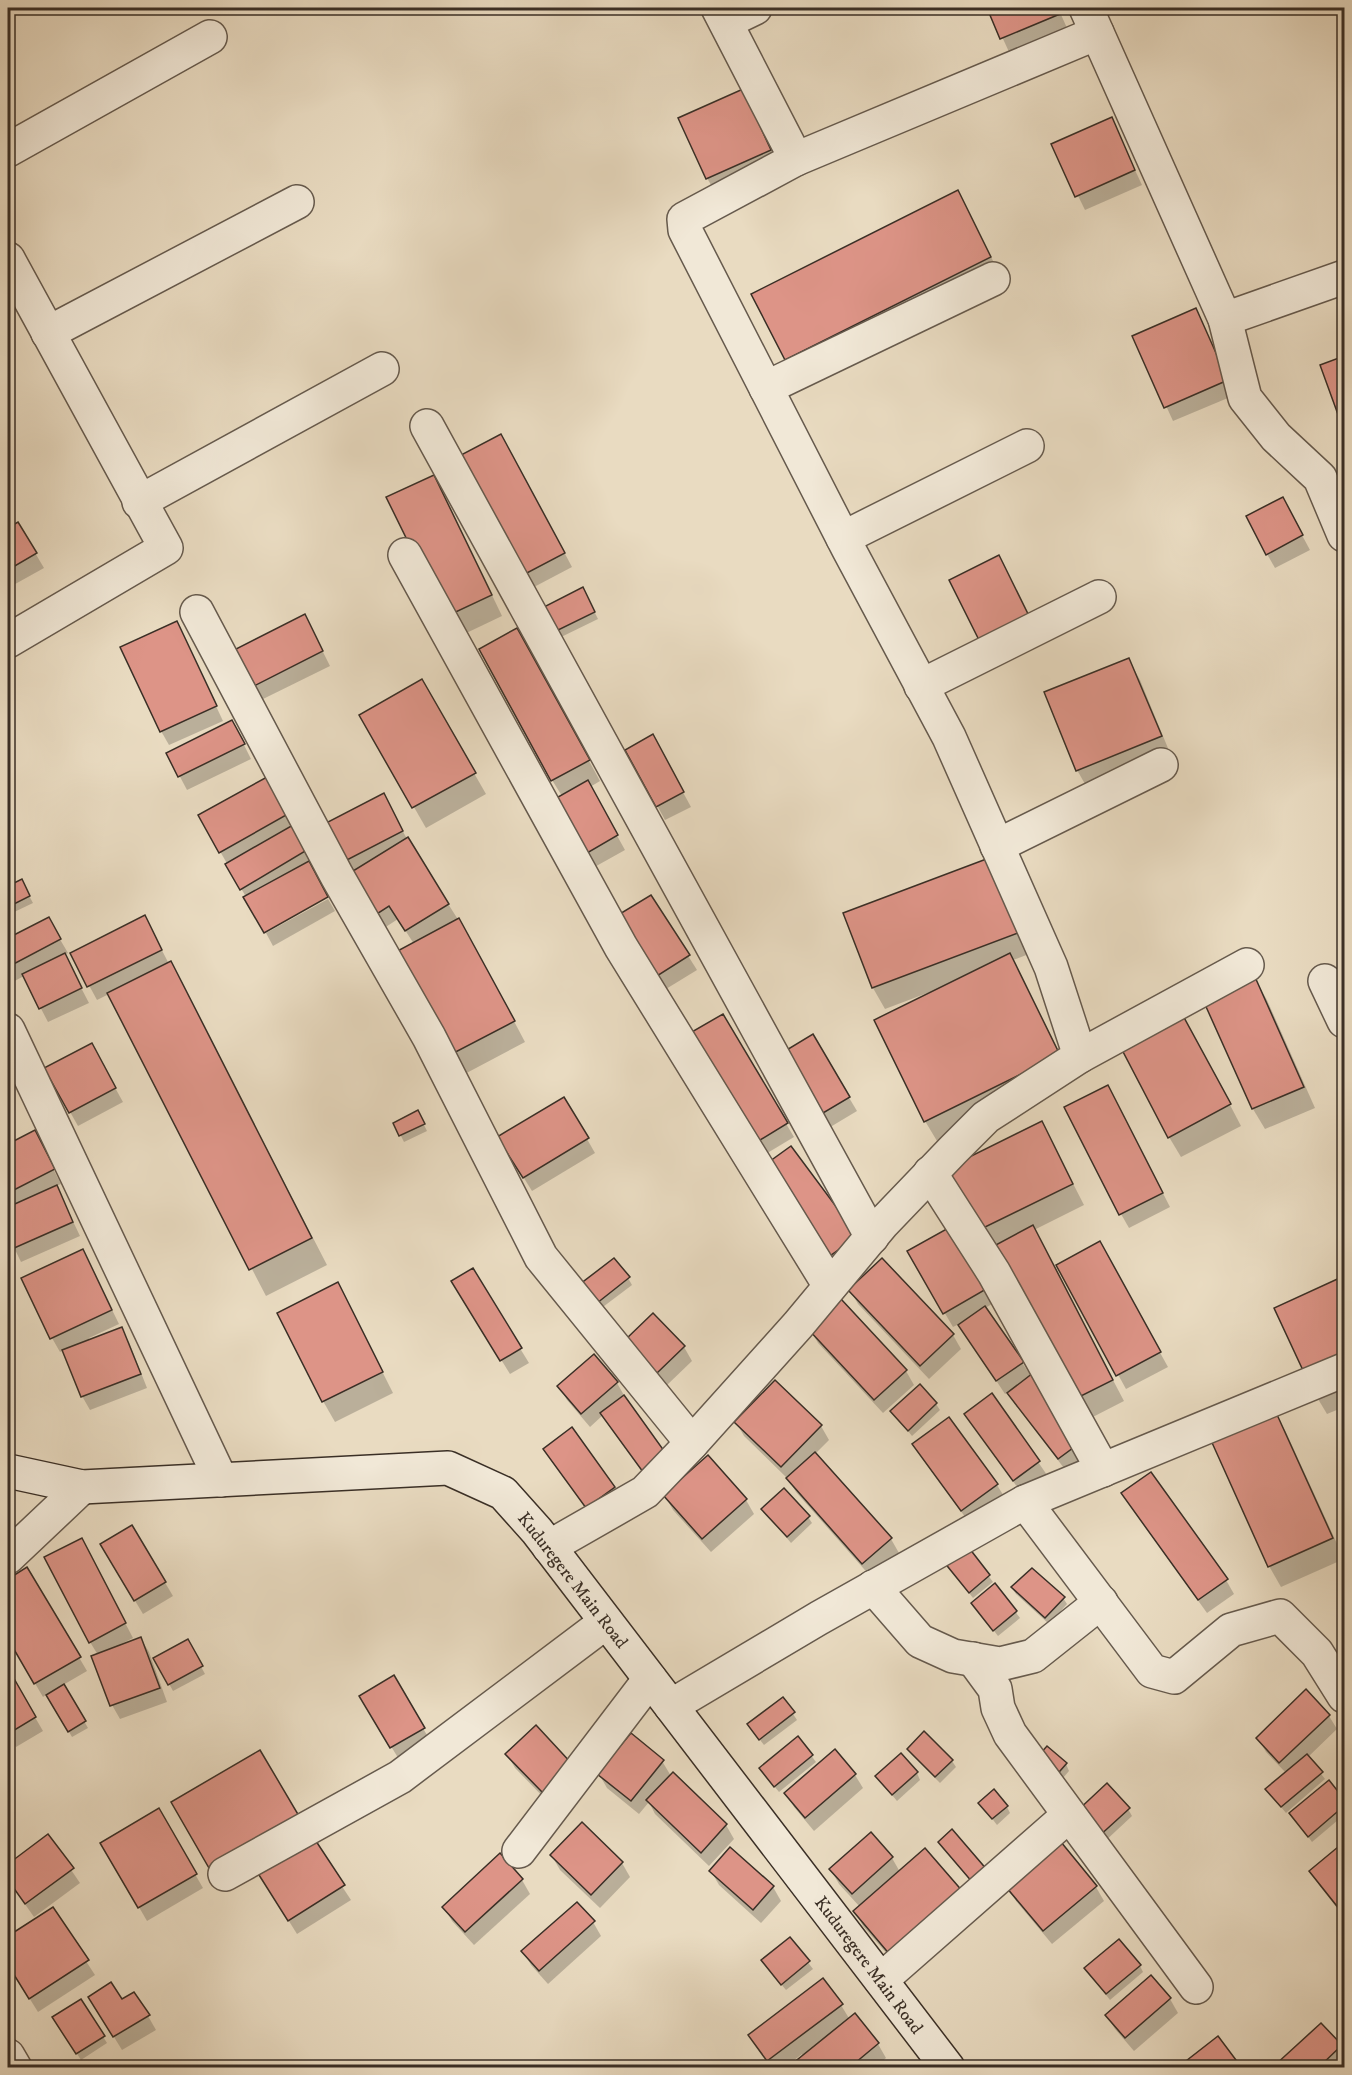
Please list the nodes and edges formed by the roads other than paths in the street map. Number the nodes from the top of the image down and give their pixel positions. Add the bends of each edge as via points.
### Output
1 (755, 8) edge
2 (722, 15) edge
3 (1092, 20) edge
4 (210, 37) dead end
5 (8, 150) edge
6 (796, 159) junction
7 (297, 202) dead end
8 (8, 259) edge
9 (1344, 277) edge
10 (993, 279) dead end
11 (1225, 319) junction
12 (48, 333) junction
13 (382, 369) dead end
14 (766, 388) junction
15 (427, 426) dead end
16 (1027, 446) dead end
17 (1332, 473) edge
18 (139, 502) junction
19 (1344, 535) edge
20 (843, 537) junction
21 (405, 555) dead end
22 (1099, 597) dead end
23 (197, 612) dead end
24 (8, 641) edge
25 (921, 686) junction
26 (1161, 765) dead end
27 (997, 846) junction
28 (1246, 965) dead end
29 (1325, 981) dead end
30 (1344, 1021) edge
31 (8, 1030) edge
32 (1080, 1056) junction
33 (930, 1173) junction
34 (872, 1237) junction
35 (830, 1286) junction
36 (1344, 1370) edge
37 (692, 1443) junction
38 (1103, 1470) junction
39 (8, 1471) edge
40 (221, 1480) junction
41 (82, 1487) junction
42 (1026, 1502) junction
43 (549, 1548) junction
44 (8, 1557) edge
45 (873, 1587) junction
46 (1101, 1602) junction
47 (606, 1622) junction
48 (972, 1659) junction
49 (650, 1679) junction
50 (1344, 1696) edge
51 (671, 1706) junction
52 (1069, 1815) junction
53 (519, 1851) dead end
54 (225, 1874) dead end
55 (880, 1980) junction
56 (1196, 1987) dead end
57 (8, 2056) edge
58 (15, 2067) edge
59 (948, 2067) edge

1 - 2 street
2 - 6 street
3 - 6 street
3 - 11 street
4 - 5 street
6 - 14 street via 684,219 685,230
7 - 12 street
8 - 12 street
9 - 11 street
10 - 14 street
11 - 17 street via 1245,398 1275,437
12 - 18 street
13 - 18 street
14 - 20 street
15 - 34 street
16 - 20 street
17 - 19 street
18 - 24 street via 166,548
20 - 25 street
21 - 35 street via 621,947
22 - 25 street
23 - 37 street via 337,876 429,1037 541,1257
25 - 27 street via 949,737
26 - 27 street
27 - 32 street via 1051,967
28 - 32 street
29 - 30 street
31 - 40 street
32 - 33 street via 986,1117
33 - 34 street
33 - 38 street via 994,1273
34 - 35 street
35 - 37 street
36 - 38 street
37 - 43 street via 645,1492
38 - 42 street
39 - 41 street, Kuduregere Main Road
40 - 41 street, Kuduregere Main Road
40 - 43 street, Kuduregere Main Road via 448,1468 503,1493
41 - 44 street
42 - 45 street
42 - 46 street
43 - 47 street, Kuduregere Main Road
45 - 48 street via 920,1641 953,1656
45 - 51 street
46 - 48 street via 1033,1656 1000,1664
46 - 50 street via 1152,1671 1174,1677 1231,1630 1280,1616 1317,1653
47 - 49 street, Kuduregere Main Road
47 - 54 street via 400,1778
48 - 52 street via 995,1689 998,1708 1010,1734
49 - 51 street, Kuduregere Main Road
49 - 53 street
51 - 55 street, Kuduregere Main Road
52 - 55 street
52 - 56 street
55 - 59 street, Kuduregere Main Road
57 - 58 street

